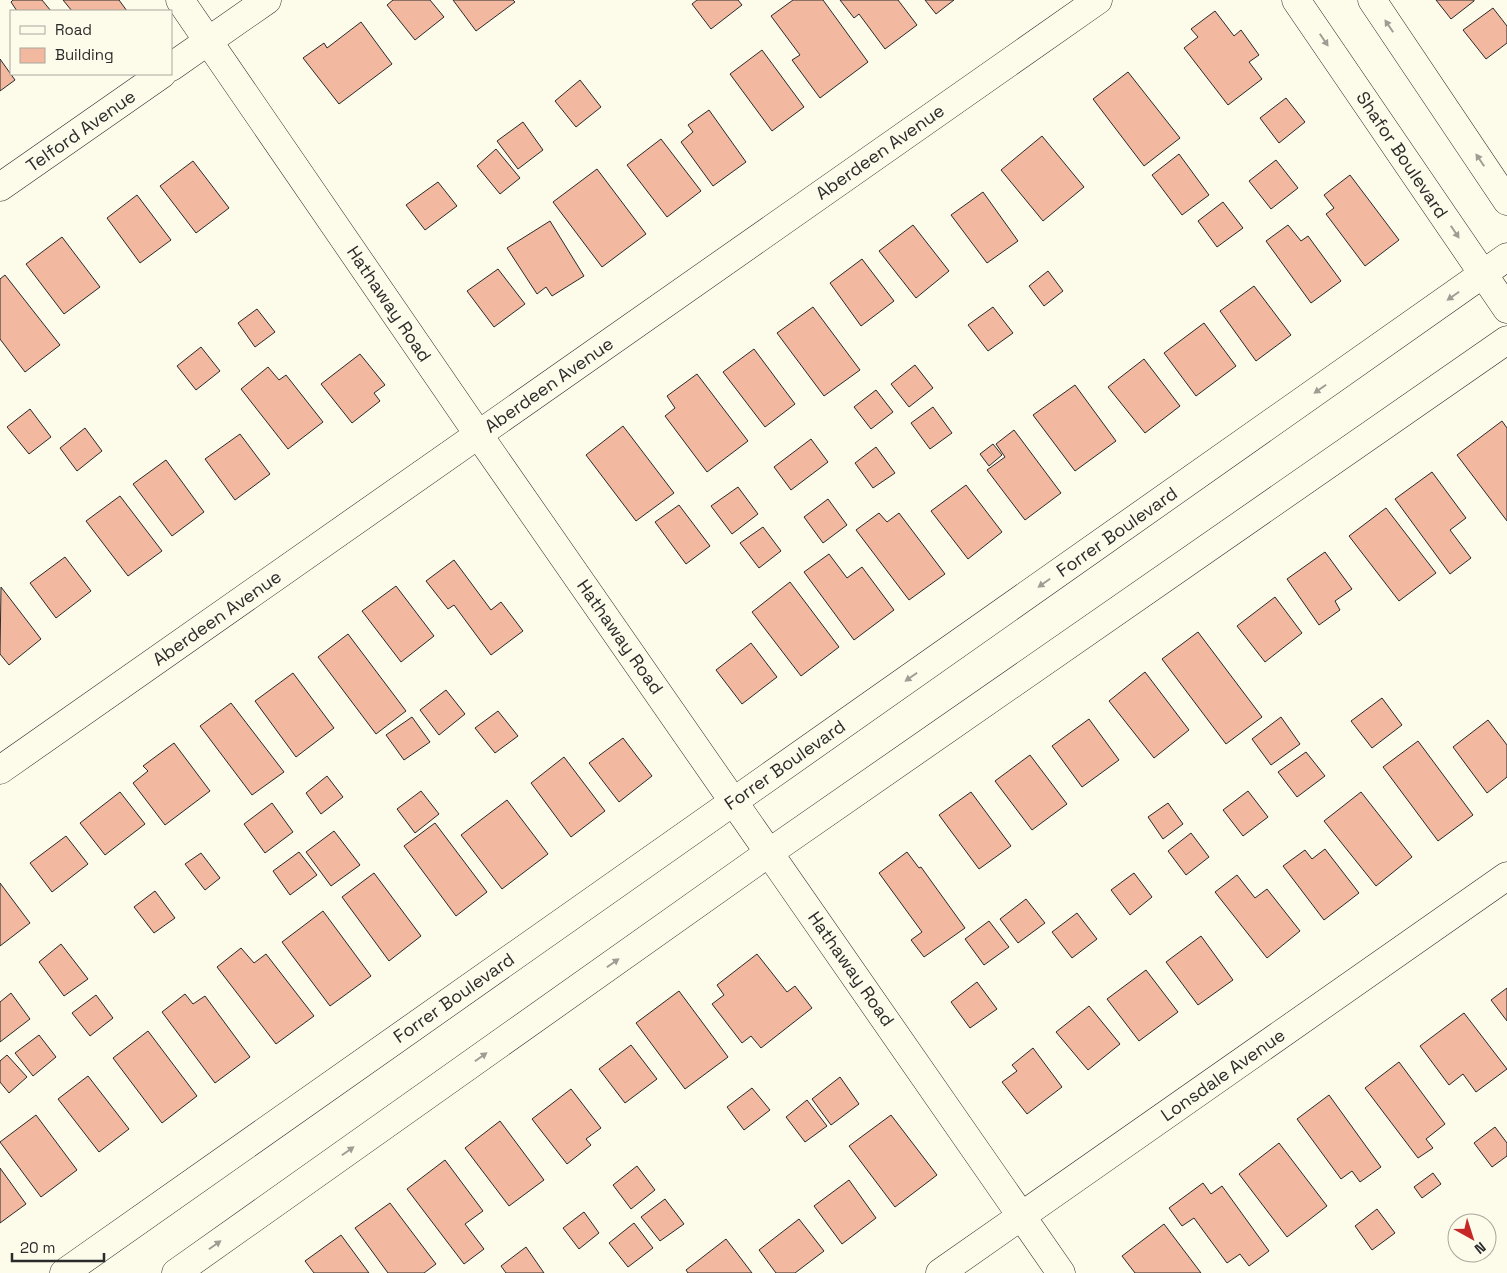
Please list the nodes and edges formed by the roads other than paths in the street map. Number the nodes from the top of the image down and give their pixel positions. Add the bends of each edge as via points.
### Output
1 (180, 0) edge
2 (267, 0) edge
3 (1098, 0) edge
4 (1296, 0) edge
5 (1372, 0) edge
6 (208, 41) junction
7 (172, 66) edge
8 (161, 75) edge
9 (0, 187) edge
10 (1507, 201) edge
11 (1507, 257) edge
12 (1483, 274) junction
13 (1507, 310) edge
14 (1507, 340) edge
15 (478, 434) junction
16 (0, 770) edge
17 (734, 801) junction
18 (770, 852) junction
19 (1507, 876) edge
20 (1022, 1216) junction
21 (64, 1273) edge
22 (176, 1273) edge
23 (940, 1273) edge
24 (1061, 1273) edge

1 - 6 street, Hathaway Road
2 - 6 street
3 - 15 street, Aberdeen Avenue
4 -> 12 street, Shafor Boulevard
10 -> 5 street
6 - 7 street
6 - 15 street, Hathaway Road
8 - 9 street, Telford Avenue
11 - 12 street, Forrer Boulevard
12 - 13 street, Shafor Boulevard
12 -> 17 street, Forrer Boulevard
14 - 18 street
15 - 16 street, Aberdeen Avenue
15 - 17 street, Hathaway Road
17 - 18 street, Hathaway Road
17 - 21 street, Forrer Boulevard
18 - 20 street, Hathaway Road
22 -> 18 street
19 - 20 street, Lonsdale Avenue
20 - 23 street, Lonsdale Avenue
20 - 24 street, Hathaway Road

